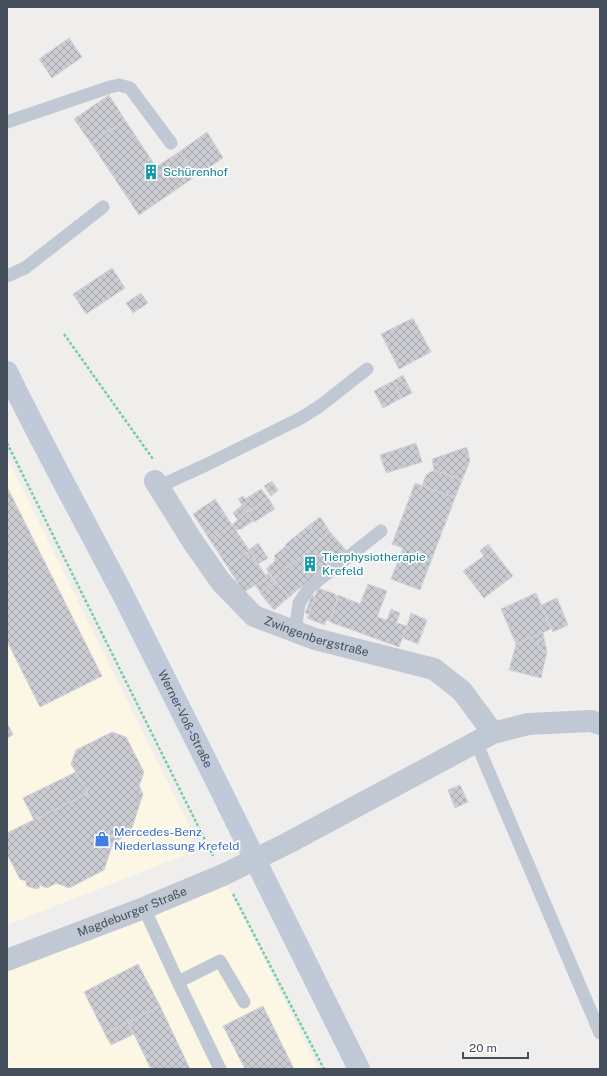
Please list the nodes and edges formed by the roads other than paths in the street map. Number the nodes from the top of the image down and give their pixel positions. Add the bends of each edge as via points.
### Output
1 (7, 122) edge
2 (171, 143) dead end
3 (103, 207) dead end
4 (7, 276) edge
5 (367, 369) dead end
6 (7, 372) edge
7 (156, 484) joint
8 (381, 532) dead end
9 (295, 632) junction
10 (600, 724) edge
11 (485, 738) junction
12 (255, 859) junction
13 (144, 908) junction
14 (7, 960) edge
15 (178, 982) junction
16 (244, 1002) dead end
17 (600, 1033) edge
18 (220, 1069) edge
19 (359, 1069) edge

1 - 2 lane via 119,86 130,88
3 - 4 lane via 25,268
5 - 7 lane via 301,418 210,463
6 - 12 main road, Werner-Voß-Straße
7 - 9 street, Zwingenbergstraße via 221,582 254,616
8 - 9 lane via 310,587 300,603
9 - 11 street, Zwingenbergstraße via 434,669 462,691
10 - 11 street via 591,721 528,724
11 - 12 street
11 - 17 lane
12 - 13 street, Magdeburger Straße
12 - 19 main road, Werner-Voß-Straße
13 - 14 street, Magdeburger Straße
13 - 15 lane
15 - 16 lane via 220,961
15 - 18 lane

